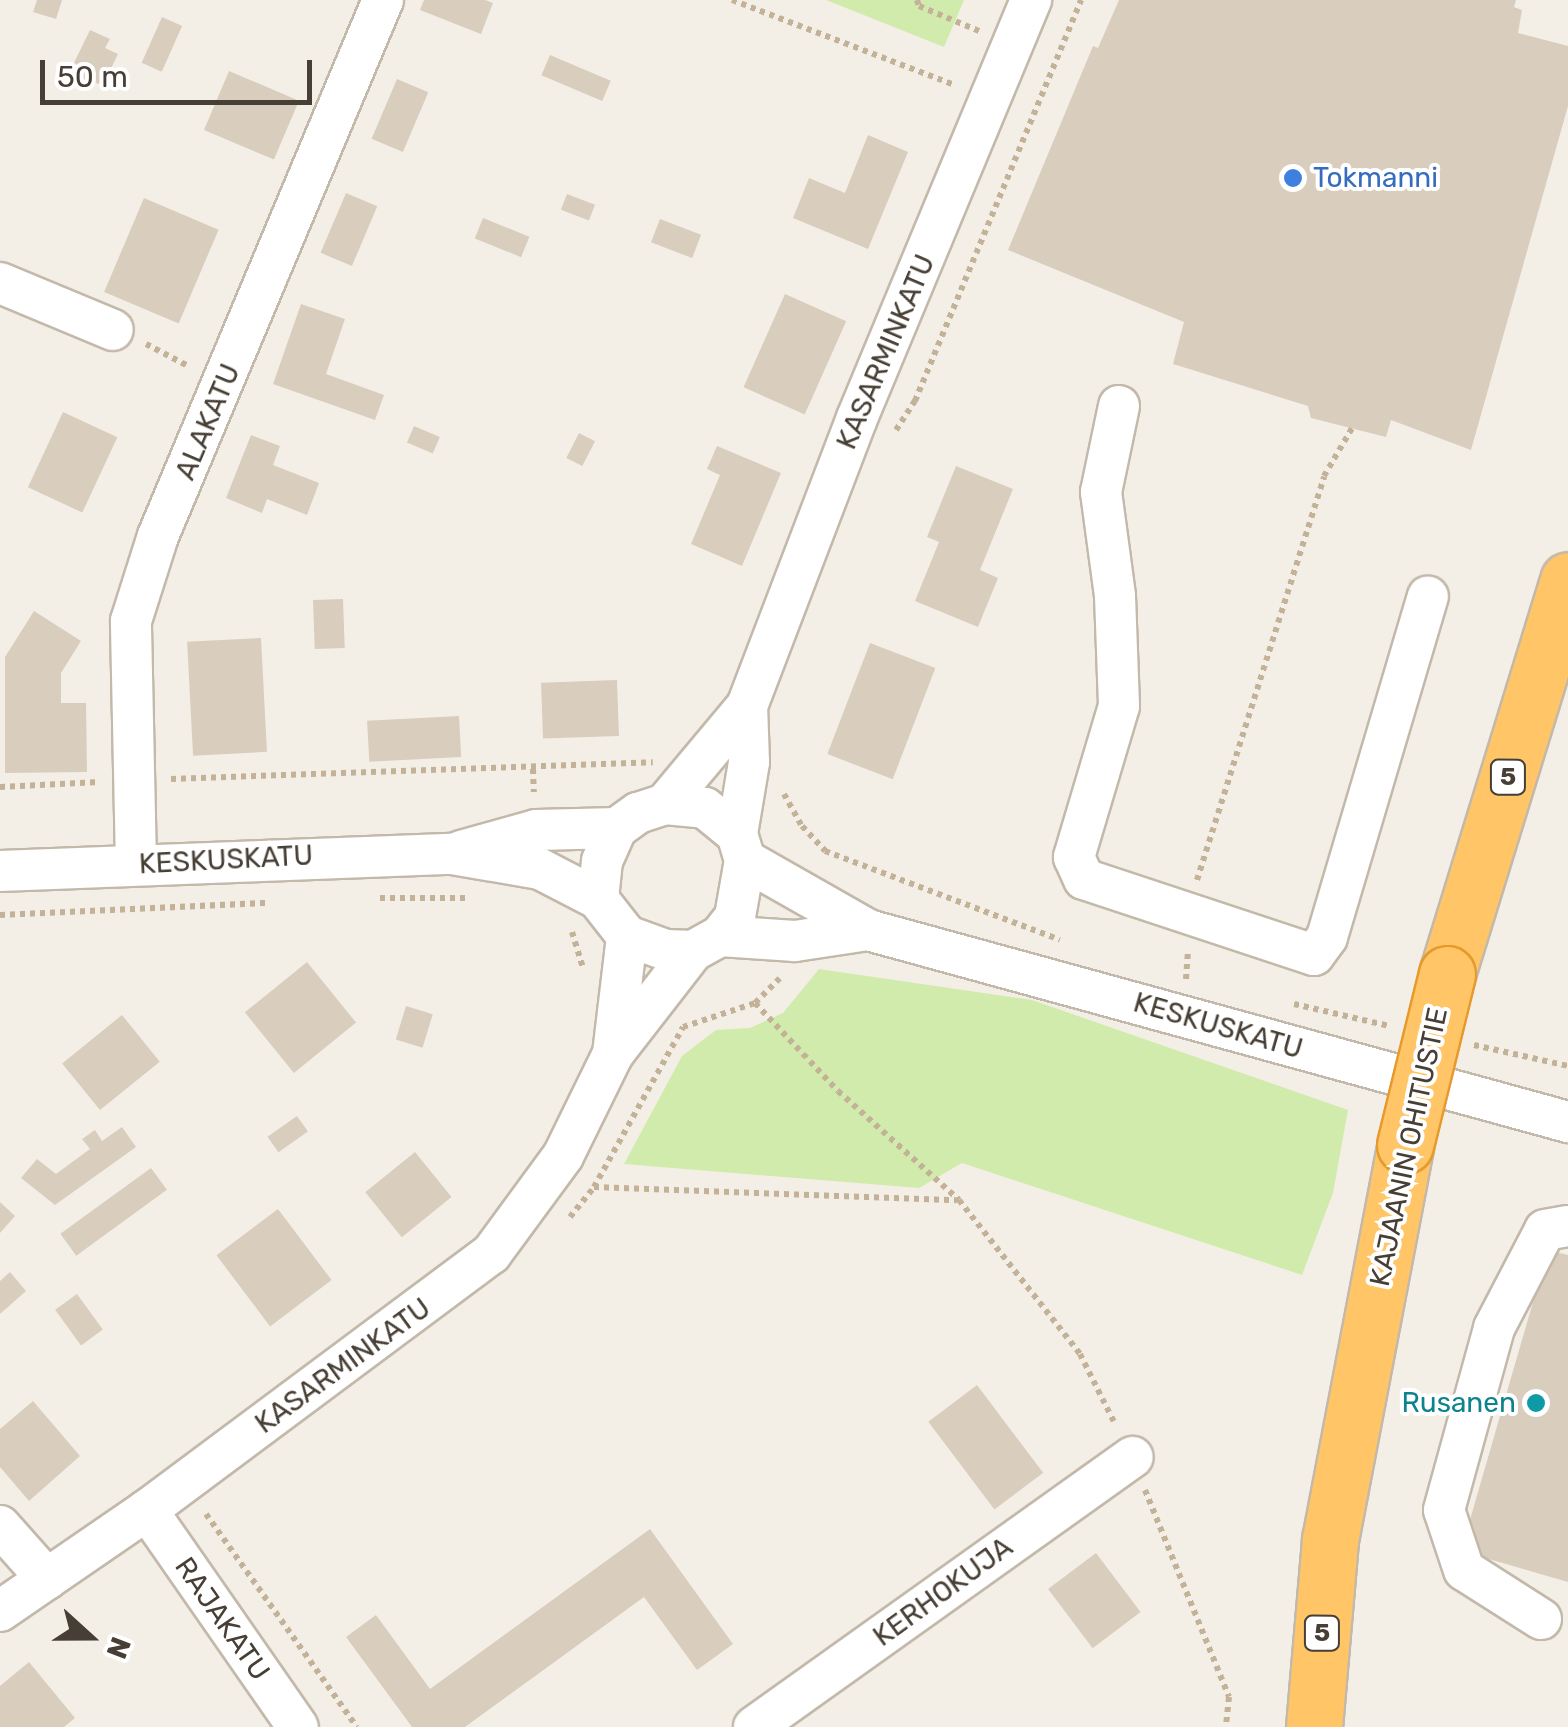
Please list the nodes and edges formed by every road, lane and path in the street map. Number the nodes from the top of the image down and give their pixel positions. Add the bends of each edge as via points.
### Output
1 (384, 0) edge
2 (732, 0) edge
3 (916, 0) edge
4 (1031, 0) edge
5 (1080, 0) edge
6 (985, 33) dead end
7 (961, 87) dead end
8 (0, 283) edge
9 (114, 330) joint
10 (224, 386) junction
11 (1119, 406) dead end
12 (1352, 428) dead end
13 (894, 434) dead end
14 (1568, 580) edge
15 (1428, 597) dead end
16 (747, 706) junction
17 (666, 762) dead end
18 (132, 780) junction
19 (0, 787) edge
20 (782, 788) dead end
21 (664, 804) junction
22 (617, 828) junction
23 (741, 848) junction
24 (452, 854) junction
25 (136, 865) junction
26 (0, 871) edge
27 (482, 897) dead end
28 (376, 898) dead end
29 (598, 899) junction
30 (278, 902) dead end
31 (0, 915) edge
32 (1192, 916) junction
33 (565, 925) dead end
34 (868, 930) junction
35 (627, 936) junction
36 (706, 943) junction
37 (1079, 946) dead end
38 (1168, 973) dead end
39 (1186, 979) junction
40 (586, 981) dead end
41 (1205, 983) dead end
42 (1282, 1001) dead end
43 (755, 1003) dead end
44 (1396, 1028) dead end
45 (1454, 1041) dead end
46 (613, 1054) junction
47 (1568, 1066) edge
48 (1568, 1122) edge
49 (594, 1187) dead end
50 (959, 1200) junction
51 (1568, 1226) edge
52 (1132, 1457) junction
53 (147, 1510) junction
54 (206, 1514) dead end
55 (0, 1526) edge
56 (48, 1579) junction
57 (0, 1612) edge
58 (1541, 1618) dead end
59 (298, 1727) edge
60 (357, 1727) edge
61 (754, 1727) edge
62 (1226, 1727) edge
63 (1314, 1727) edge

1 - 10 street, ALAKATU
2 - 7 path
3 - 6 path
4 - 16 street, KASARMINKATU via 856,418
5 - 13 path via 915,401
8 - 9 street
9 - 10 path
10 - 18 street, ALAKATU via 158,536 131,621
11 - 32 street via 1102,492 1119,706 1074,857 1084,879
12 - 32 path via 1324,476 1298,554 1196,884
14 - 63 highway, KAJAANIN OHITUSTIE / 5, bridge via 1447,974 1405,1145 1330,1540
15 - 32 street via 1327,938 1314,955
16 - 21 street, KASARMINKATU
16 - 23 street, KASARMINKATU
17 - 18 path
18 - 19 path
18 - 25 street, ALAKATU
20 - 37 path via 825,851
21 - 22 street
21 - 23 street via 705,808
22 - 24 street, KESKUSKATU via 536,830
22 - 29 street via 602,861
23 - 34 street, KESKUSKATU
23 - 36 street via 735,916
24 - 25 street, KESKUSKATU
24 - 29 street, KESKUSKATU via 540,870
25 - 26 street, KESKUSKATU
27 - 28 path
29 - 35 street
30 - 31 path
32 - 39 path
33 - 40 path via 575,936
34 - 36 street, KESKUSKATU via 795,942
34 - 48 street, KESKUSKATU
35 - 36 street via 666,950
35 - 46 street
36 - 46 street
38 - 39 path
39 - 41 path
42 - 44 path
43 - 50 path via 838,1092
45 - 47 path
46 - 53 street, KASARMINKATU via 563,1156 491,1254
49 - 50 path
50 - 52 path via 1080,1354
51 - 58 street via 1545,1230 1494,1328 1444,1510 1464,1570
52 - 61 street, KERHOKUJA
52 - 62 path via 1229,1698
53 - 56 street, KASARMINKATU
53 - 59 street, RAJAKATU
54 - 60 path
55 - 56 street
56 - 57 street, KASARMINKATU

